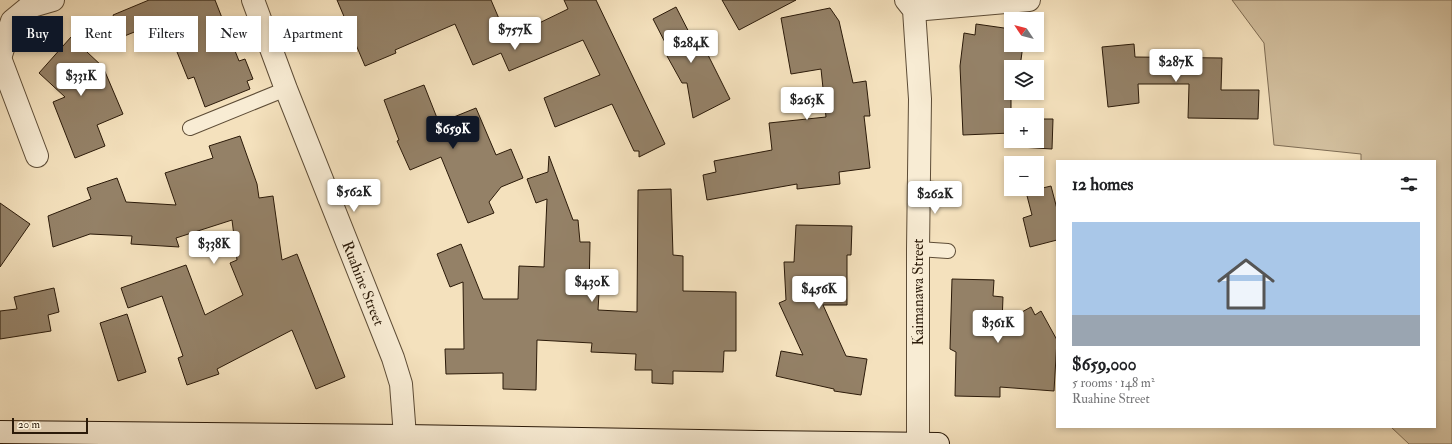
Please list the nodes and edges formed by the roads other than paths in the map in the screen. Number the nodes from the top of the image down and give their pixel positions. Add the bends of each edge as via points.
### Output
1 (53, 0) edge
2 (253, 0) edge
3 (1029, 0) edge
4 (910, 5) edge
5 (0, 58) edge
6 (286, 89) junction
7 (190, 128) dead end
8 (37, 156) dead end
9 (919, 188) junction
10 (950, 190) dead end
11 (918, 249) junction
12 (948, 251) dead end
13 (0, 432) edge
14 (405, 436) junction
15 (527, 441) edge
16 (759, 443) edge
17 (918, 444) edge
18 (938, 444) edge

1 - 5 street via 29,7 12,21
2 - 6 street, Ruahine Street
3 - 4 street
4 - 9 street, Kaimanawa Street via 920,99
5 - 8 street
6 - 7 lane
6 - 14 street, Ruahine Street via 393,358 401,384
9 - 10 lane
9 - 11 street, Kaimanawa Street
11 - 12 lane
11 - 17 street, Kaimanawa Street
13 - 14 street
14 - 15 street
15 - 16 street
16 - 17 street
17 - 18 street

